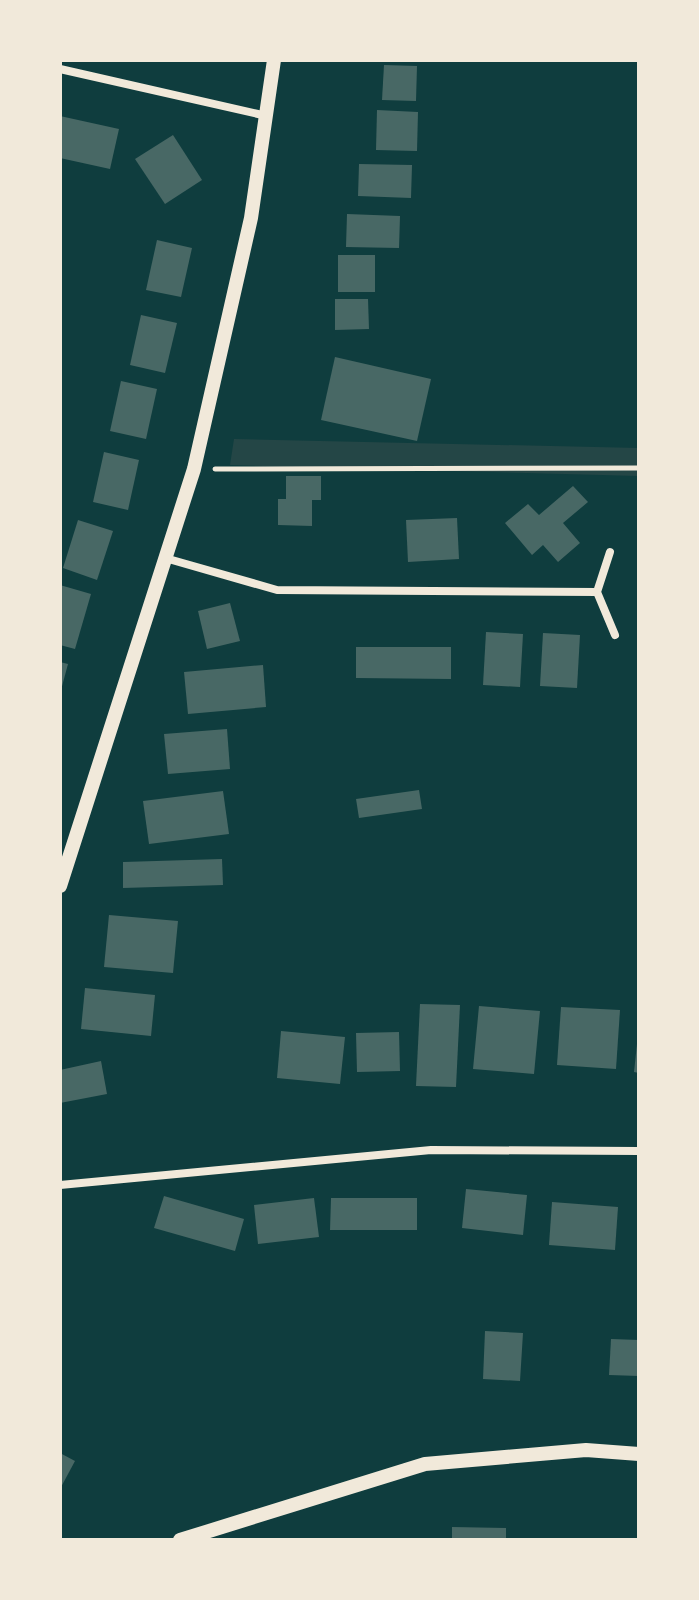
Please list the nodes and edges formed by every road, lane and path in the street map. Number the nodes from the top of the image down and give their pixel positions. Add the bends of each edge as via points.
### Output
1 (274, 60) edge
2 (60, 69) edge
3 (267, 116) junction
4 (639, 468) edge
5 (194, 469) junction
6 (610, 552) dead end
7 (165, 558) junction
8 (597, 592) junction
9 (615, 635) dead end
10 (60, 886) edge
11 (639, 1151) edge
12 (60, 1185) edge
13 (639, 1454) edge
14 (180, 1540) edge

1 - 3 street
2 - 3 street
3 - 5 street via 239,277
4 - 5 path
5 - 7 street
6 - 8 street
7 - 8 street via 277,590
7 - 10 street
8 - 9 street
11 - 12 street via 431,1150
13 - 14 street via 586,1450 425,1464

